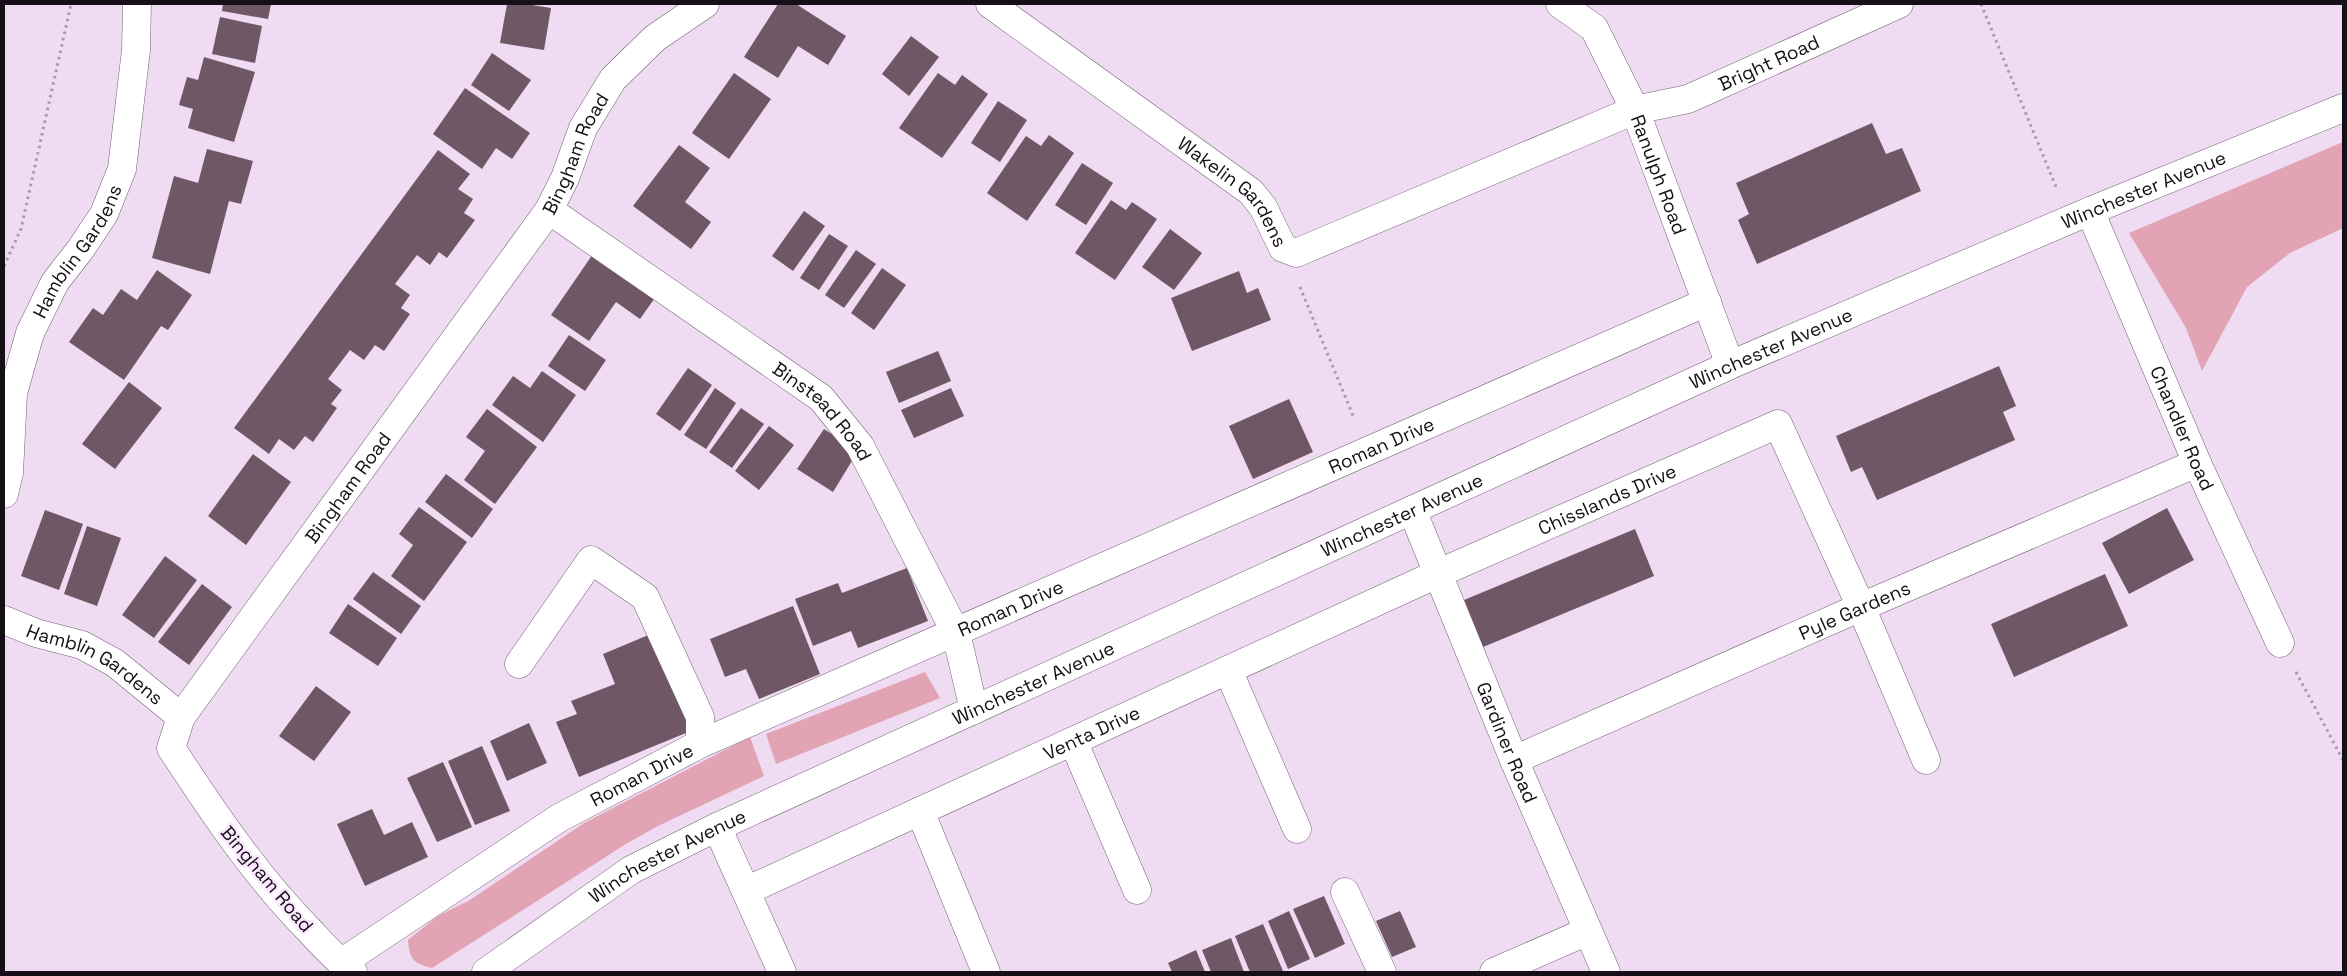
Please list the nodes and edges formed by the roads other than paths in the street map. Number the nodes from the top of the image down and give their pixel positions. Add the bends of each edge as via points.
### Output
1 (137, 4) edge
2 (705, 4) edge
3 (990, 4) edge
4 (1560, 4) edge
5 (1898, 4) edge
6 (2343, 108) edge
7 (1635, 110) junction
8 (549, 210) junction
9 (2080, 216) junction
10 (1707, 302) junction
11 (1730, 365) junction
12 (2197, 463) junction
13 (4, 494) edge
14 (1412, 510) junction
15 (1437, 574) junction
16 (1861, 607) junction
17 (4, 620) edge
18 (956, 633) junction
19 (2280, 643) road end
20 (519, 664) dead end
21 (1228, 670) junction
22 (974, 710) junction
23 (180, 717) junction
24 (1073, 740) junction
25 (700, 744) junction
26 (1514, 760) junction
27 (1926, 760) dead end
28 (920, 811) junction
29 (717, 827) junction
30 (1297, 829) dead end
31 (1137, 890) dead end
32 (746, 891) junction
33 (1345, 892) dead end
34 (1588, 931) junction
35 (347, 968) edge
36 (486, 972) edge
37 (782, 972) edge
38 (986, 972) edge
39 (1382, 972) edge
40 (1494, 972) edge
41 (1606, 972) edge

1 - 13 street, Hamblin Gardens via 136,50 122,169 104,214 55,282 30,333 13,393 9,473
2 - 8 street, Bingham Road via 655,38 613,79 584,128
3 - 7 street, Wakelin Gardens via 1251,192 1263,207 1283,248 1296,253
4 - 7 street, Ranulph Road via 1594,28
5 - 7 street, Bright Road via 1688,99
6 - 9 street, Winchester Avenue
7 - 10 street, Ranulph Road
8 - 18 street, Binstead Road via 820,398 860,446
8 - 23 street, Bingham Road
9 - 11 street, Winchester Avenue
9 - 12 street, Chandler Road
10 - 11 street, Ranulph Road
10 - 18 street, Roman Drive
11 - 14 street, Winchester Avenue
12 - 16 street, Pyle Gardens
12 - 19 street, Chandler Road
14 - 15 street, Gardiner Road
14 - 22 street, Winchester Avenue
15 - 16 street, Chisslands Drive via 1778,424
15 - 21 street, Venta Drive
15 - 26 street, Gardiner Road
16 - 26 street, Pyle Gardens
16 - 27 street
17 - 23 street, Hamblin Gardens via 36,633 82,645 115,662
18 - 22 street, Binstead Road
18 - 25 street, Roman Drive
20 - 25 street via 591,560 645,597 654,612 700,717
21 - 24 street, Venta Drive
21 - 30 street
22 - 29 street, Winchester Avenue
23 - 35 street, Bingham Road via 171,748 224,829 283,904
24 - 28 street, Venta Drive
24 - 31 street
25 - 35 street, Roman Drive via 559,818
26 - 34 street, Gardiner Road
28 - 32 street, Venta Drive
28 - 38 street
29 - 32 street
29 - 36 street, Winchester Avenue via 632,870
32 - 37 street
33 - 39 street
34 - 40 street
34 - 41 street, Gardiner Road

